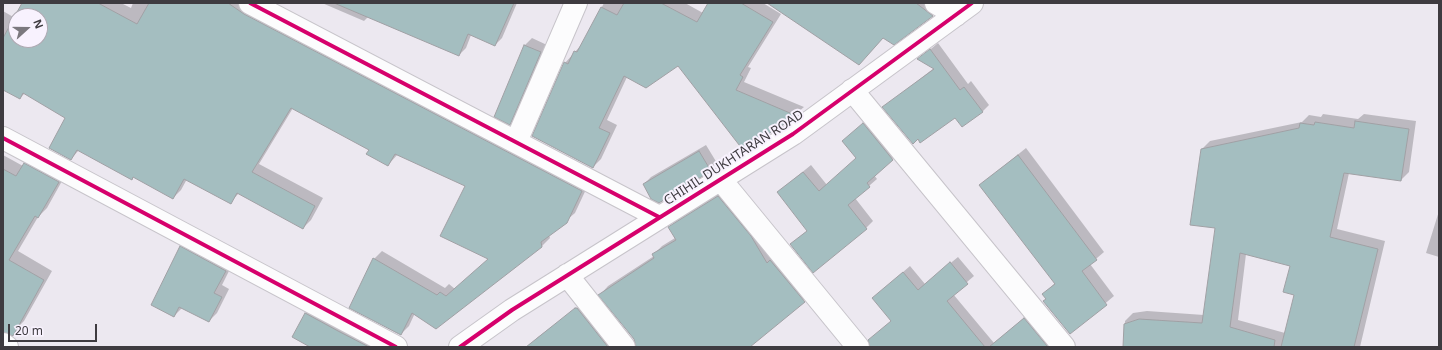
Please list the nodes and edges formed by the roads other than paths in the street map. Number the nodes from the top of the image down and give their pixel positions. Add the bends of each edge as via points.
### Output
1 (250, 3) edge
2 (576, 3) edge
3 (936, 3) edge
4 (964, 9) edge
5 (852, 90) junction
6 (3, 138) edge
7 (516, 142) junction
8 (721, 180) junction
9 (660, 217) junction
10 (567, 275) junction
11 (3, 344) edge
12 (7, 347) edge
13 (396, 347) edge
14 (460, 347) edge
15 (624, 347) edge
16 (858, 347) edge
17 (1064, 347) edge

1 - 7 street
2 - 7 street
3 - 4 street
4 - 5 street, CHIHIL DUKHTARAN ROAD
5 - 8 street, CHIHIL DUKHTARAN ROAD via 793,134
5 - 17 street
6 - 13 street
7 - 9 street
8 - 9 street, CHIHIL DUKHTARAN ROAD
8 - 16 street
9 - 10 street, CHIHIL DUKHTARAN ROAD
10 - 14 street, CHIHIL DUKHTARAN ROAD
10 - 15 street
11 - 12 street

